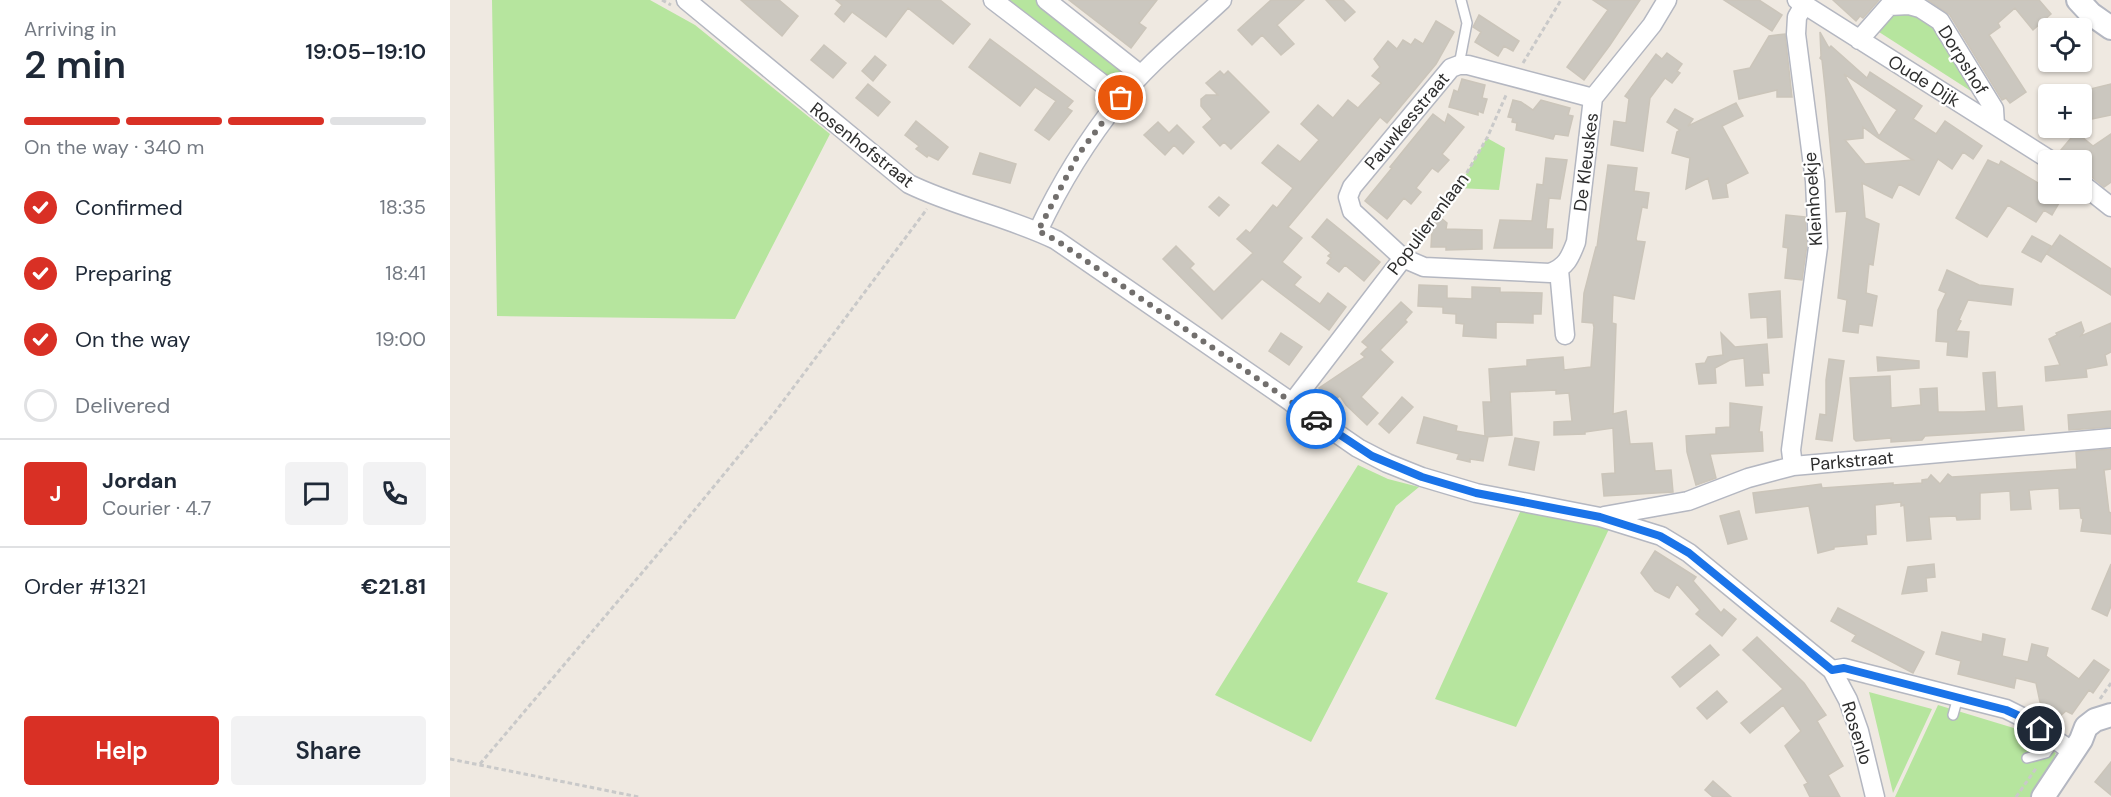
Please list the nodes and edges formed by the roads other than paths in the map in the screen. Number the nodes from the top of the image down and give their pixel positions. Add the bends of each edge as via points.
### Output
1 (686, 0) edge
2 (993, 0) edge
3 (1046, 0) edge
4 (1222, 0) edge
5 (1461, 0) edge
6 (1667, 0) edge
7 (2078, 0) edge
8 (1801, 3) edge
9 (2110, 26) edge
10 (1859, 40) junction
11 (1460, 65) junction
12 (1141, 75) junction
13 (1121, 98) junction
14 (1593, 98) junction
15 (1995, 125) junction
16 (2038, 152) edge
17 (2092, 192) edge
18 (2111, 207) edge
19 (1038, 231) junction
20 (1403, 258) junction
21 (1559, 270) junction
22 (1565, 335) dead end
23 (1292, 403) junction
24 (2111, 438) edge
25 (1793, 466) junction
26 (1665, 506) junction
27 (1600, 517) junction
28 (1660, 536) junction
29 (1832, 670) junction
30 (1958, 697) junction
31 (1953, 715) dead end
32 (2111, 715) edge
33 (2111, 726) edge
34 (2064, 747) junction
35 (2027, 758) dead end
36 (1875, 797) edge
37 (2043, 797) edge

1 - 19 street, Rosenhofstraat via 909,184
2 - 13 street
3 - 12 street
4 - 12 street
5 - 11 lane via 1467,23
6 - 14 street, De Kleuskes via 1652,25
7 - 9 street
8 - 10 street, Oude Dijk
8 - 25 street, Kleinhoekje via 1796,34 1815,181 1818,247 1791,450
10 - 15 street, Oude Dijk
10 - 15 street, Dorpshof via 1888,6 1920,8 1940,21 1994,109
11 - 14 street, Pauwkesstraat
11 - 20 street, Pauwkesstraat via 1450,68 1352,187 1348,197 1352,211
12 - 13 street
13 - 19 street via 1078,155
14 - 21 street, De Kleuskes via 1576,242 1567,263
15 - 16 street, Oude Dijk
17 - 18 street
19 - 23 street, Rosenhofstraat
20 - 21 street via 1424,267 1550,273
20 - 23 street, Populierenlaan
21 - 22 street
23 - 27 street, Rosenhofstraat via 1358,448 1422,477 1476,493
24 - 25 street, Parkstraat
25 - 26 street, Parkstraat
26 - 27 street, Parkstraat
26 - 28 street
27 - 28 street, Rosenhofstraat
28 - 29 street, Rosenhofstraat via 1689,553
29 - 30 street via 1844,668
29 - 36 street, Rosenlo via 1859,731
30 - 31 lane
30 - 34 street via 2026,719
32 - 34 street via 2095,720
33 - 34 street
34 - 35 lane
34 - 37 street

